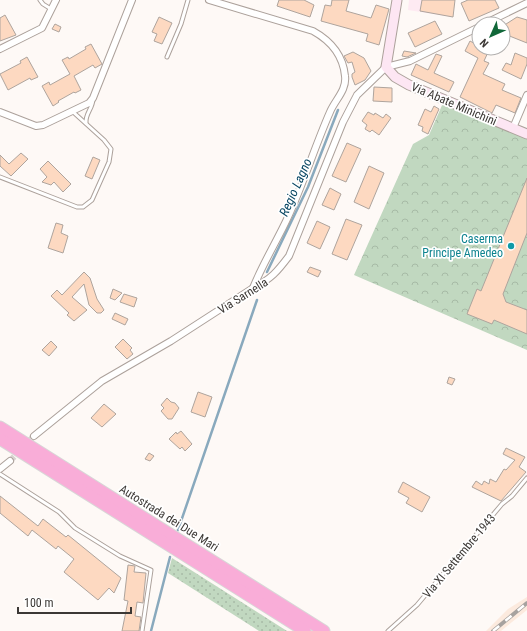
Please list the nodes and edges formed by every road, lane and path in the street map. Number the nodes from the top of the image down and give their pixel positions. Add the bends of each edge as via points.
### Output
1 (40, 0) edge
2 (56, 0) edge
3 (132, 0) edge
4 (188, 0) edge
5 (209, 0) edge
6 (397, 0) edge
7 (527, 3) edge
8 (52, 9) junction
9 (500, 16) edge
10 (471, 30) edge
11 (0, 49) edge
12 (167, 57) dead end
13 (386, 68) junction
14 (527, 95) edge
15 (93, 98) junction
16 (337, 102) junction
17 (349, 108) junction
18 (72, 111) junction
19 (0, 112) edge
20 (86, 123) junction
21 (513, 128) junction
22 (527, 134) edge
23 (0, 176) edge
24 (253, 288) junction
25 (0, 427) edge
26 (34, 436) tunnel mouth
27 (0, 439) edge
28 (10, 461) tunnel mouth
29 (0, 469) edge
30 (0, 474) edge
31 (527, 478) edge
32 (142, 631) edge
33 (305, 631) edge
34 (324, 631) edge
35 (388, 631) edge

1 - 8 lane
2 - 8 street
3 - 15 street
4 - 12 lane
5 - 16 street via 313,31 324,37 338,54 346,77
6 - 13 street
7 - 9 street
8 - 11 street via 42,28
10 - 13 street via 410,61
13 - 17 street, Via Sarnella via 357,96
13 - 21 street, Via Abate Minichini via 395,77 410,85
14 - 21 street
15 - 18 street via 89,103
15 - 20 lane via 93,104 85,119
16 - 17 street
16 - 24 street via 330,112 291,210
17 - 24 street, Via Sarnella via 289,256 276,274
18 - 19 street via 36,126
18 - 20 lane
20 - 23 lane via 111,149 92,200 88,204 77,207
21 - 22 street, Via Abate Minichini
24 - 26 street, Via Sarnella via 171,341 102,381
25 - 34 highway, Autostrada dei Due Mari
27 - 33 highway, Autostrada dei Due Mari
28 - 29 street
30 - 32 lane via 59,512 75,528 120,556 151,570
31 - 35 lane, Via XI Settembre 1943 via 417,605

